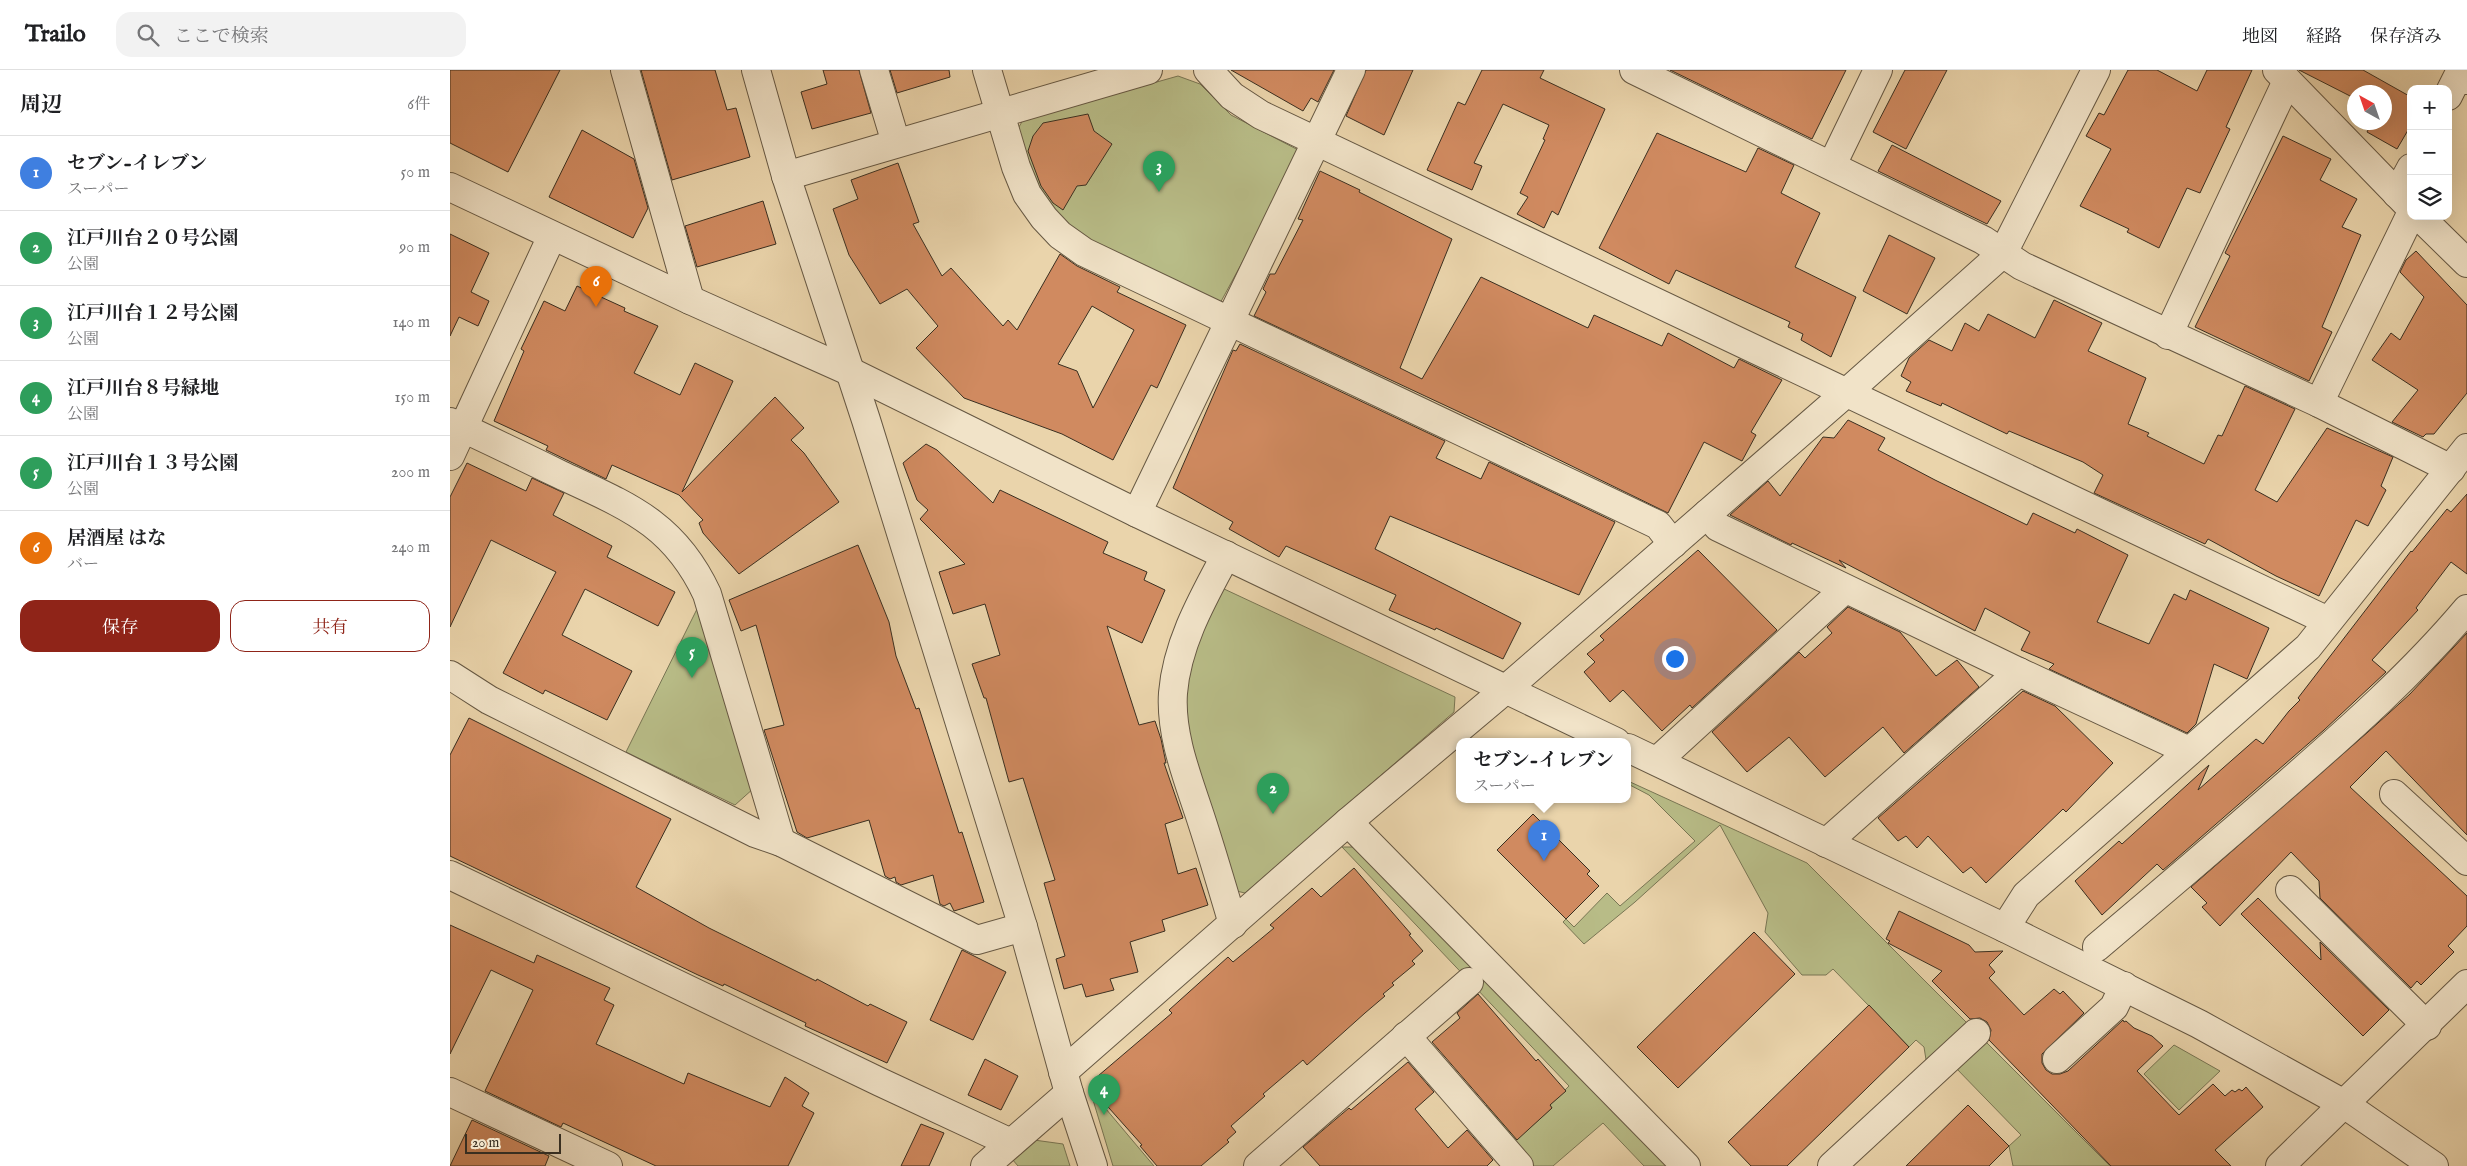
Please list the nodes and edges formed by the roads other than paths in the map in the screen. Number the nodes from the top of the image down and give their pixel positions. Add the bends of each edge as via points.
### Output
1 (625, 70) edge
2 (756, 70) edge
3 (874, 70) edge
4 (987, 70) edge
5 (1148, 70) edge
6 (1208, 70) edge
7 (1351, 70) edge
8 (1878, 70) edge
9 (2096, 70) edge
10 (1651, 74) edge
11 (2282, 75) edge
12 (2467, 80) edge
13 (2452, 88) edge
14 (1000, 113) junction
15 (1317, 141) junction
16 (896, 144) junction
17 (1832, 165) junction
18 (2410, 175) edge
19 (786, 176) junction
20 (450, 187) edge
21 (2406, 206) edge
22 (2423, 220) edge
23 (552, 236) junction
24 (2003, 252) junction
25 (2467, 262) edge
26 (690, 300) junction
27 (1230, 322) junction
28 (2168, 335) junction
29 (850, 372) junction
30 (1846, 393) junction
31 (2319, 404) junction
32 (457, 425) edge
33 (450, 456) edge
34 (2459, 458) edge
35 (1137, 513) junction
36 (1706, 514) junction
37 (1673, 544) junction
38 (1226, 555) junction
39 (1845, 589) junction
40 (2467, 609) edge
41 (2328, 621) junction
42 (2019, 672) junction
43 (450, 675) edge
44 (1506, 689) junction
45 (1608, 738) edge
46 (1631, 749) edge
47 (2189, 751) junction
48 (1657, 761) junction
49 (2394, 794) dead end
50 (1348, 822) junction
51 (781, 842) junction
52 (1826, 843) junction
53 (2467, 861) edge
54 (450, 874) edge
55 (2290, 890) dead end
56 (1233, 924) junction
57 (1023, 927) junction
58 (2004, 928) junction
59 (2097, 947) dead end
60 (1469, 982) dead end
61 (2467, 984) edge
62 (2124, 986) junction
63 (2427, 1026) junction
64 (1976, 1033) dead end
65 (1406, 1036) junction
66 (2057, 1059) dead end
67 (1066, 1083) junction
68 (450, 1092) edge
69 (2344, 1104) junction
70 (1011, 1143) junction
71 (1272, 1162) edge
72 (608, 1166) edge
73 (985, 1166) edge
74 (1093, 1166) edge
75 (1519, 1166) edge
76 (1686, 1166) edge
77 (1832, 1166) edge
78 (2280, 1166) edge
79 (2434, 1166) edge

1 - 26 street
2 - 19 street
3 - 16 street
4 - 14 street
5 - 14 street
6 - 15 street via 1232,96 1261,115
7 - 15 street
8 - 17 street
9 - 24 street
10 - 17 street
11 - 21 street
11 - 28 street
12 - 13 street via 2458,76
14 - 16 street
14 - 27 street via 1027,194 1060,235 1084,252
15 - 27 street
15 - 30 street
16 - 19 street
17 - 24 street
18 - 21 street
19 - 29 street
20 - 23 street
21 - 31 street
22 - 25 street
23 - 26 street
23 - 32 street
24 - 28 street via 2022,266
24 - 30 street
26 - 29 street
27 - 35 street
27 - 37 street via 1658,525
28 - 31 street
29 - 35 street
29 - 57 street
30 - 36 street
30 - 41 street
31 - 34 street
32 - 33 street
32 - 51 street via 644,516 674,542 690,562 707,594
34 - 41 street
35 - 38 street
36 - 37 street
36 - 39 street via 1718,527
37 - 44 street
38 - 44 street
38 - 56 street via 1194,617 1181,653 1173,693 1181,759
39 - 42 street
39 - 48 street
40 - 59 street via 2435,648 2361,720
41 - 47 street via 2308,647
42 - 47 street
42 - 52 street
43 - 51 street via 497,704 754,833
44 - 45 street
44 - 50 street
46 - 48 street
47 - 58 street via 2026,895
48 - 52 street
49 - 53 street
50 - 56 street
50 - 76 street
51 - 57 street via 977,940
52 - 58 street
54 - 70 street
55 - 63 street
56 - 67 street
57 - 67 street
58 - 62 street
60 - 65 street
61 - 63 street
62 - 66 street via 2114,1007
62 - 69 street
63 - 69 street
64 - 77 street
65 - 71 street
65 - 75 street
67 - 70 street
67 - 74 street
68 - 72 street
69 - 78 street
69 - 79 street
70 - 73 street

